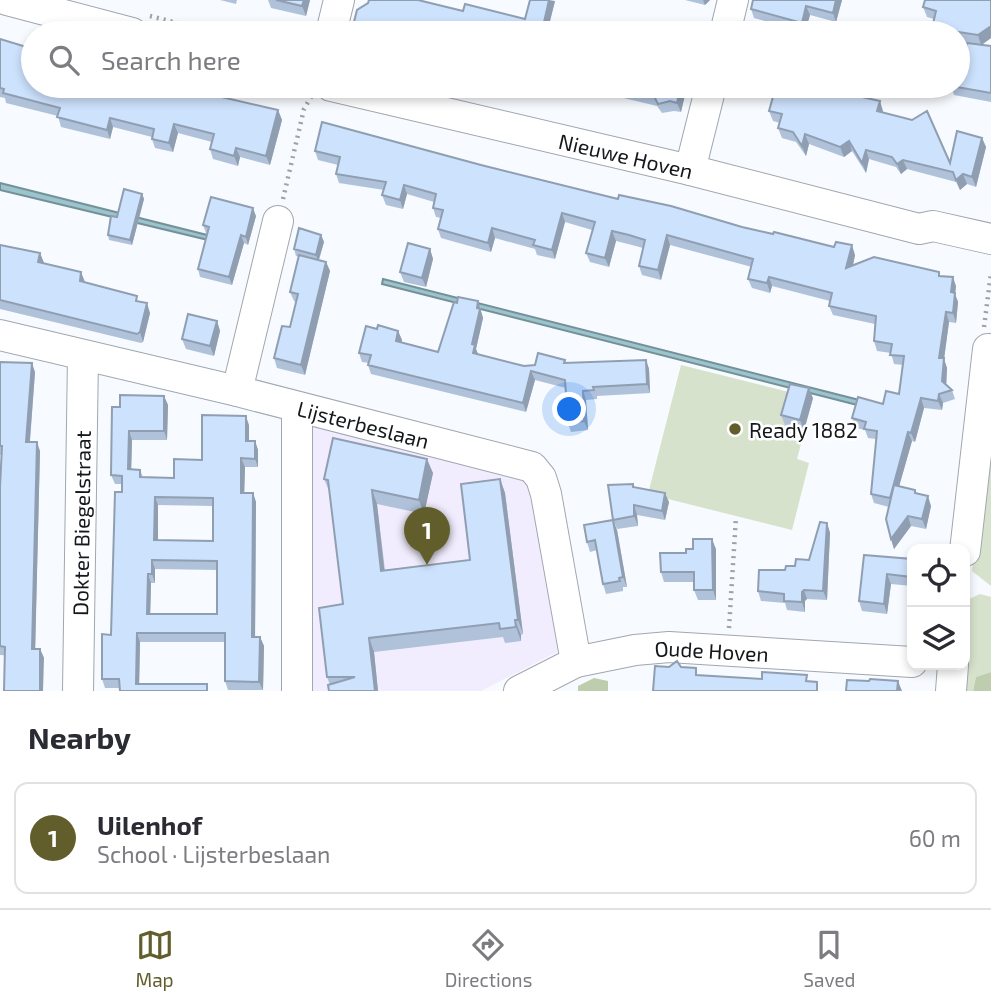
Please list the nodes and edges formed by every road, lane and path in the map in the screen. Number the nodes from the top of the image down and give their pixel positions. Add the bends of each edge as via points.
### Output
1 (7, 0) edge
2 (339, 0) edge
3 (733, 0) edge
4 (87, 21) edge
5 (334, 21) edge
6 (727, 21) edge
7 (309, 98) edge
8 (382, 98) edge
9 (708, 98) edge
10 (690, 170) junction
11 (278, 220) joint
12 (919, 229) junction
13 (991, 239) edge
14 (991, 257) edge
15 (991, 273) edge
16 (0, 335) edge
17 (988, 349) joint
18 (83, 356) junction
19 (237, 391) junction
20 (297, 407) junction
21 (737, 517) dead end
22 (966, 544) edge
23 (727, 650) junction
24 (576, 662) junction
25 (907, 662) edge
26 (953, 670) edge
27 (78, 691) edge
28 (297, 691) edge
29 (519, 691) edge
30 (951, 691) edge

1 - 4 street
2 - 5 street
3 - 6 street
7 - 11 path
8 - 10 street, Nieuwe Hoven
9 - 10 street
10 - 12 street, Nieuwe Hoven
11 - 19 street
12 - 13 street, Nieuwe Hoven via 933,226
12 - 14 street, Nieuwe Hoven via 926,236
15 - 17 path via 983,337
16 - 18 street, Lijsterbeslaan
17 - 22 street
18 - 19 street, Lijsterbeslaan
18 - 27 street, Dokter Biegelstraat
19 - 20 street, Lijsterbeslaan
20 - 24 street, Lijsterbeslaan via 532,467 546,494
20 - 28 street
21 - 23 path
23 - 24 street, Oude Hoven via 668,647
23 - 25 street, Oude Hoven
24 - 29 street, Oude Hoven
26 - 30 street

